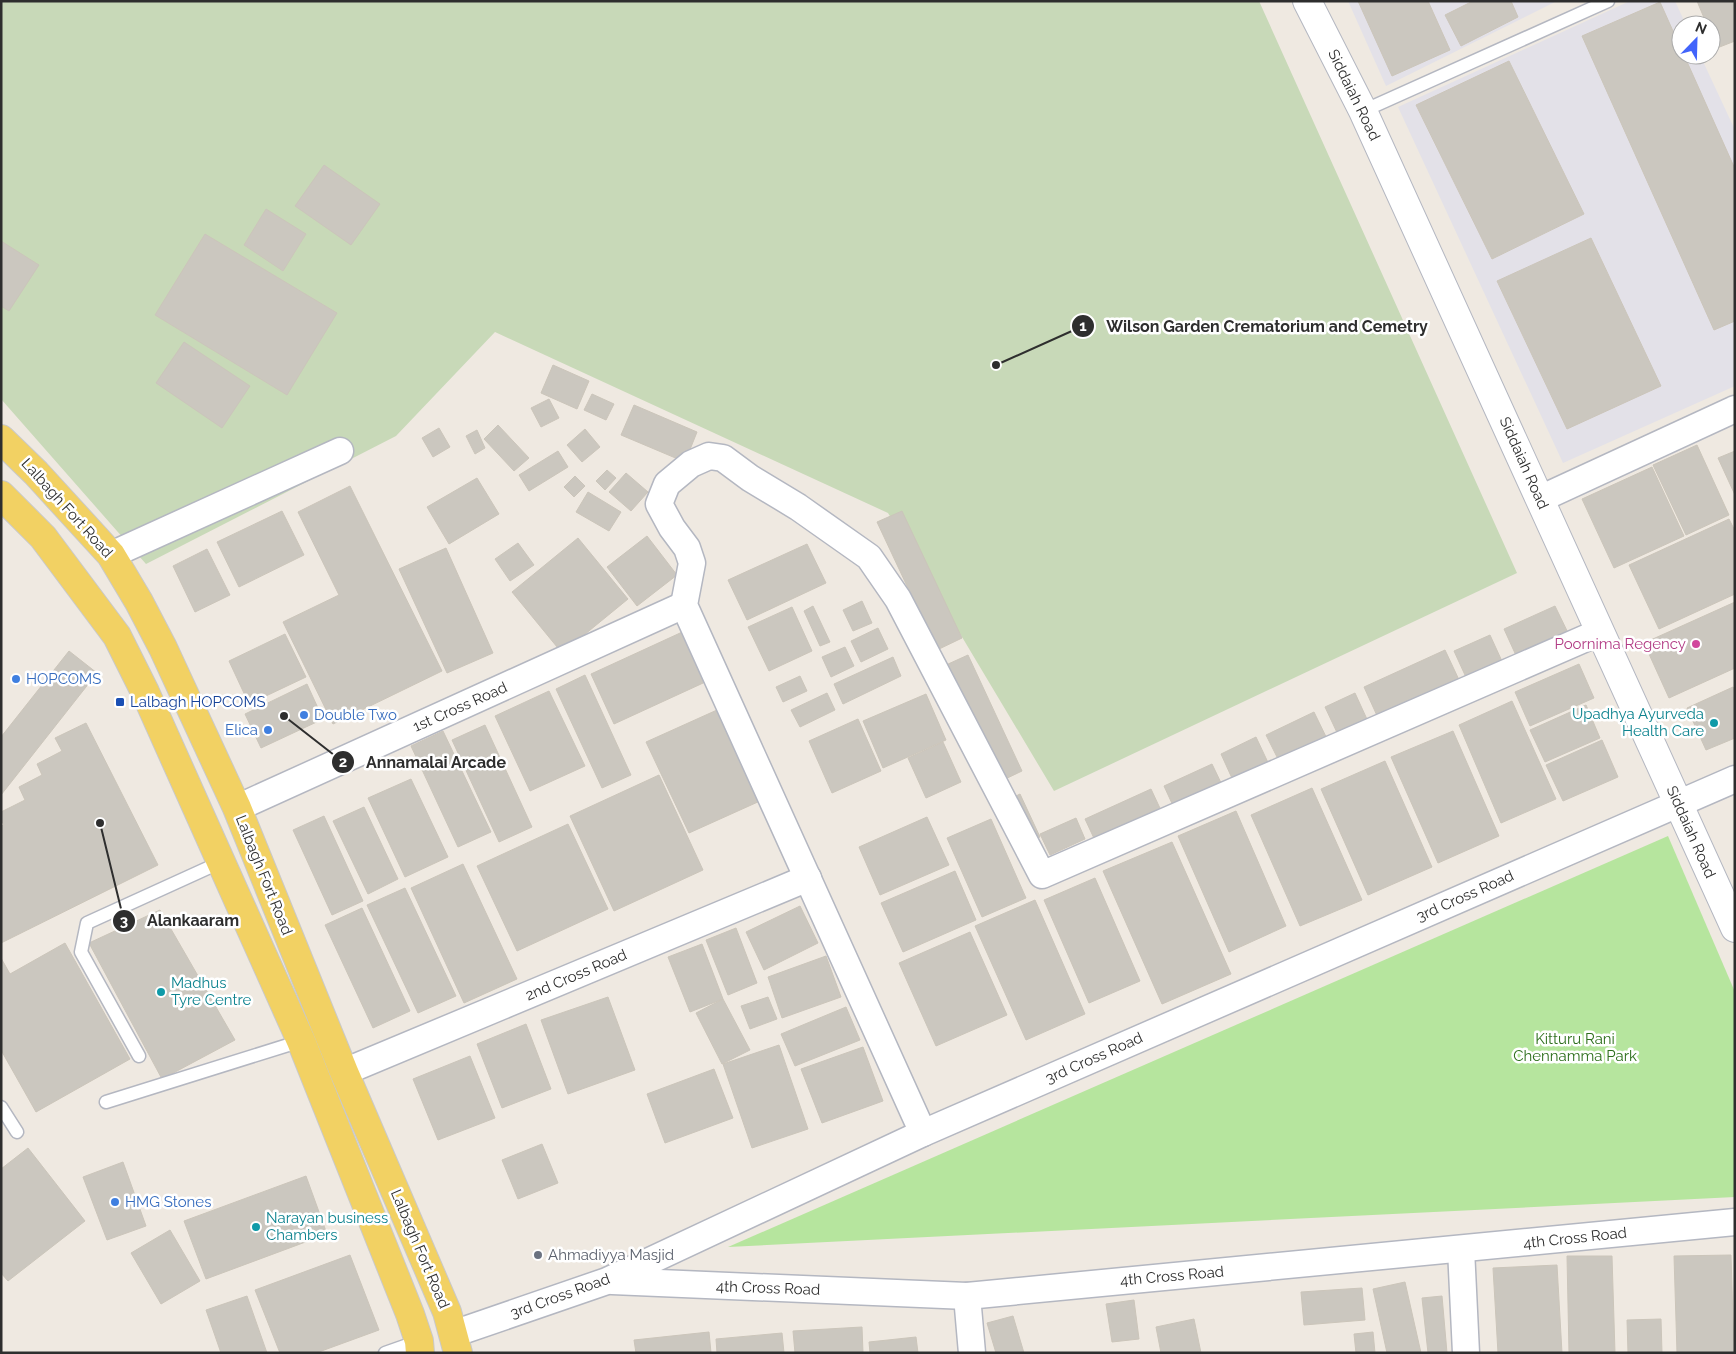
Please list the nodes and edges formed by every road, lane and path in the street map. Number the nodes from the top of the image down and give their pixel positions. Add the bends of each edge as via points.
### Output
1 (1307, 1) edge
2 (1608, 1) edge
3 (1363, 111) junction
4 (1735, 409) edge
5 (1, 439) edge
6 (340, 451) dead end
7 (1, 495) edge
8 (1540, 499) junction
9 (111, 555) junction
10 (684, 606) junction
11 (1600, 632) junction
12 (1735, 779) edge
13 (1678, 803) junction
14 (237, 808) junction
15 (221, 862) junction
16 (808, 878) junction
17 (1735, 928) edge
18 (301, 1040) junction
19 (139, 1056) dead end
20 (344, 1072) junction
21 (106, 1102) dead end
22 (1, 1106) edge
23 (16, 1132) dead end
24 (923, 1133) junction
25 (1735, 1222) edge
26 (1461, 1249) junction
27 (608, 1281) junction
28 (967, 1296) junction
29 (456, 1343) edge
30 (419, 1347) edge
31 (385, 1353) edge
32 (972, 1353) edge
33 (1466, 1353) edge

1 - 3 main road, Siddaiah Road
2 - 3 lane
3 - 8 main road, Siddaiah Road
4 - 8 street
5 - 9 main road, Lalbagh Fort Road
6 - 9 street
7 - 15 main road, Lalbagh Fort Road via 43,537 117,636
8 - 11 main road, Siddaiah Road
9 - 14 main road, Lalbagh Fort Road via 163,648
10 - 11 street via 692,563 687,548 659,504 667,484 691,464 709,456 723,458 869,557 898,599 1042,874
10 - 14 street, 1st Cross Road
10 - 16 street
11 - 13 main road, Siddaiah Road
12 - 13 street, 3rd Cross Road
13 - 17 main road, Siddaiah Road
13 - 24 street, 3rd Cross Road
14 - 20 main road, Lalbagh Fort Road
15 - 18 main road, Lalbagh Fort Road
15 - 19 lane via 87,924 81,952
16 - 20 street, 2nd Cross Road
16 - 24 street
18 - 21 lane
18 - 30 main road, Lalbagh Fort Road via 406,1305
20 - 29 main road, Lalbagh Fort Road via 448,1312
22 - 23 lane
24 - 27 street, 3rd Cross Road
25 - 26 street, 4th Cross Road
26 - 28 street, 4th Cross Road
26 - 33 street
27 - 28 street, 4th Cross Road
27 - 29 street, 3rd Cross Road
28 - 32 street
30 - 31 lane

